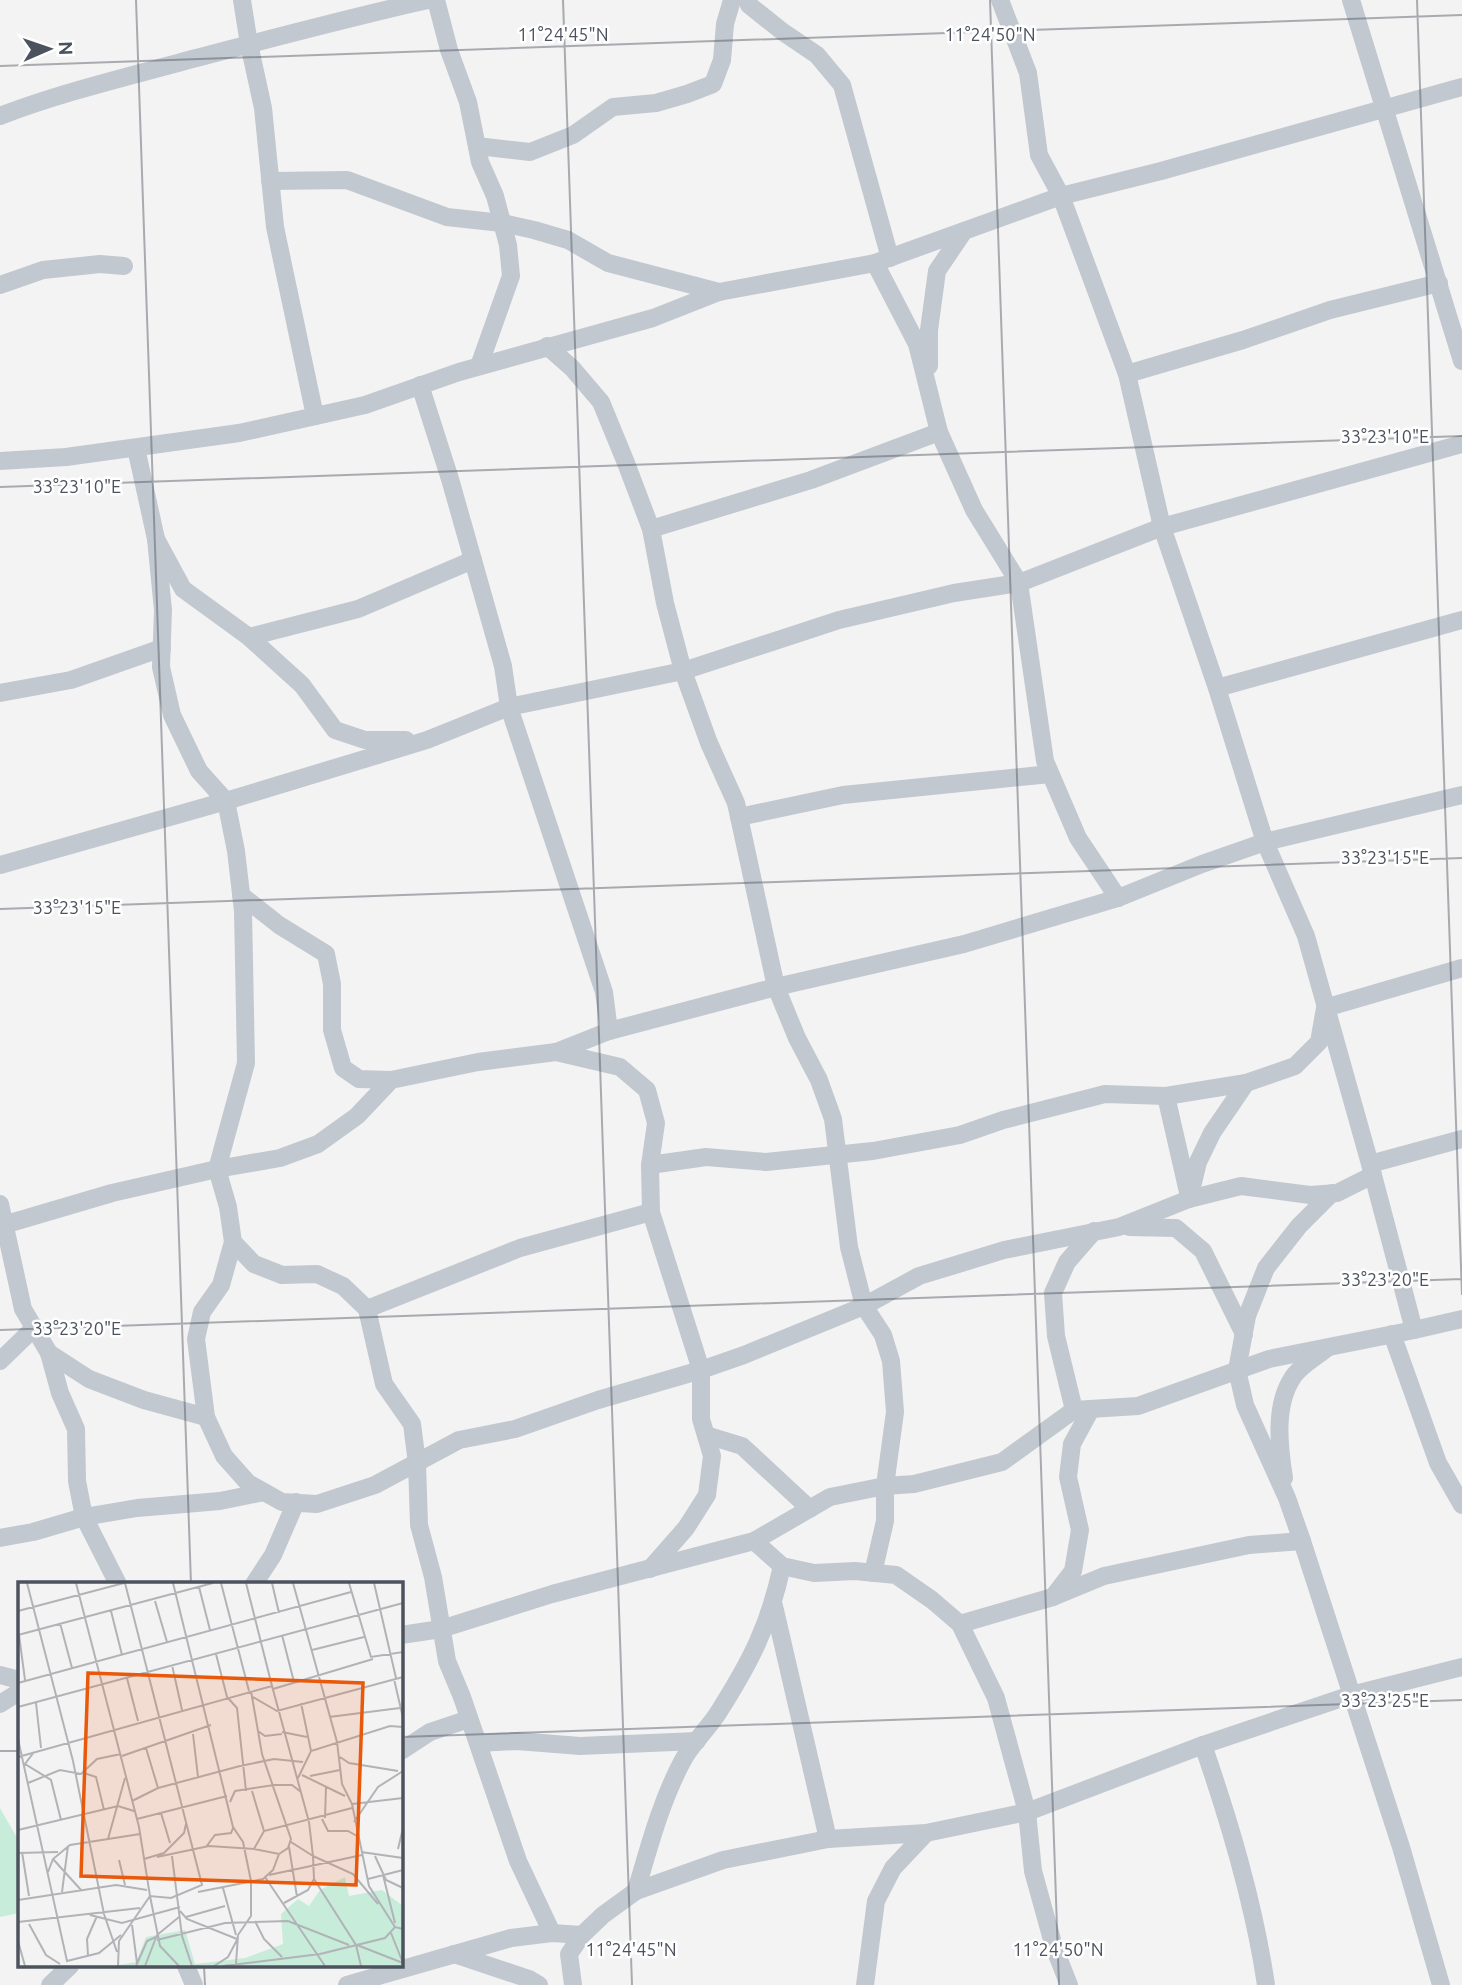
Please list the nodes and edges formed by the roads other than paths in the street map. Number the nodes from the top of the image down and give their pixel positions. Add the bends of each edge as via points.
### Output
1 (242, 0) edge
2 (428, 0) edge
3 (436, 0) edge
4 (732, 0) edge
5 (747, 0) edge
6 (1000, 0) edge
7 (1350, 0) edge
8 (249, 44) junction
9 (1462, 87) edge
10 (1384, 107) junction
11 (0, 116) edge
12 (477, 146) junction
13 (270, 181) junction
14 (1061, 196) junction
15 (502, 223) junction
16 (964, 231) junction
17 (883, 261) junction
18 (124, 266) dead end
19 (1439, 282) junction
20 (0, 285) edge
21 (719, 292) junction
22 (547, 346) junction
23 (1462, 362) edge
24 (480, 366) junction
25 (1127, 374) junction
26 (420, 385) junction
27 (929, 390) junction
28 (316, 416) junction
29 (939, 432) junction
30 (1462, 444) edge
31 (136, 448) junction
32 (0, 461) edge
33 (1162, 527) junction
34 (651, 529) junction
35 (156, 539) junction
36 (473, 560) junction
37 (1019, 583) junction
38 (1462, 620) edge
39 (249, 637) junction
40 (162, 648) junction
41 (683, 671) junction
42 (1217, 688) junction
43 (0, 693) edge
44 (509, 707) junction
45 (427, 740) junction
46 (1050, 774) junction
47 (1462, 795) edge
48 (226, 801) junction
49 (739, 817) junction
50 (1265, 842) junction
51 (0, 865) edge
52 (241, 895) junction
53 (1118, 898) junction
54 (1462, 968) edge
55 (776, 987) junction
56 (1325, 1008) junction
57 (609, 1031) junction
58 (556, 1052) junction
59 (391, 1080) junction
60 (1246, 1083) junction
61 (1166, 1096) junction
62 (1462, 1139) edge
63 (837, 1155) junction
64 (650, 1165) junction
65 (1372, 1169) junction
66 (217, 1170) junction
67 (1332, 1193) junction
68 (1189, 1199) junction
69 (0, 1204) edge
70 (651, 1212) junction
71 (2, 1226) edge
72 (1119, 1227) junction
73 (1094, 1231) junction
74 (233, 1242) junction
75 (864, 1306) junction
76 (367, 1309) junction
77 (1462, 1319) edge
78 (34, 1328) junction
79 (1414, 1330) junction
80 (1244, 1334) junction
81 (1392, 1334) junction
82 (1330, 1345) junction
83 (49, 1353) junction
84 (0, 1361) edge
85 (701, 1370) junction
86 (1237, 1370) junction
87 (1083, 1410) junction
88 (206, 1417) junction
89 (706, 1436) junction
90 (417, 1463) junction
91 (1455, 1480) edge
92 (885, 1486) junction
93 (264, 1492) junction
94 (1287, 1498) junction
95 (296, 1502) junction
96 (1462, 1505) edge
97 (810, 1510) junction
98 (84, 1517) junction
99 (0, 1538) edge
100 (754, 1541) junction
101 (1302, 1541) junction
102 (782, 1566) junction
103 (650, 1569) junction
104 (873, 1573) junction
105 (117, 1582) edge
106 (255, 1582) edge
107 (1053, 1597) junction
108 (774, 1606) junction
109 (960, 1624) junction
110 (441, 1629) junction
111 (402, 1635) edge
112 (1462, 1667) edge
113 (0, 1675) edge
114 (18, 1681) edge
115 (18, 1693) edge
116 (1351, 1695) junction
117 (0, 1704) edge
118 (469, 1718) junction
119 (697, 1741) junction
120 (478, 1743) junction
121 (1203, 1745) junction
122 (402, 1750) edge
123 (1027, 1812) junction
124 (926, 1833) junction
125 (828, 1839) junction
126 (636, 1891) junction
127 (552, 1933) junction
128 (582, 1936) junction
129 (454, 1955) junction
130 (68, 1968) edge
131 (187, 1968) edge
132 (361, 1968) edge
133 (349, 1984) edge
134 (50, 1985) edge
135 (194, 1985) edge
136 (539, 1985) edge
137 (573, 1985) edge
138 (865, 1985) edge
139 (1069, 1985) edge
140 (1266, 1985) edge
141 (1441, 1985) edge

1 - 8 street
2 - 8 street
3 - 12 street
4 - 12 street via 713,84 656,103 613,107 573,135 530,152
5 - 17 street via 817,55 842,85
6 - 14 street via 1028,73 1040,155
7 - 10 street
8 - 11 street via 40,100
8 - 13 street via 263,108
9 - 10 street
10 - 14 street
10 - 19 street
12 - 15 street
13 - 15 street via 347,180 447,217
13 - 28 street via 284,275
14 - 16 street
14 - 25 street
15 - 21 street via 568,240 608,263
15 - 24 street via 511,276
16 - 17 street
16 - 27 street via 937,271 929,330
17 - 21 street
17 - 27 street
18 - 20 street via 43,270
19 - 23 street
19 - 25 street via 1330,310
21 - 22 street via 653,318
22 - 24 street
22 - 34 street via 601,402
24 - 26 street
25 - 33 street
26 - 28 street
26 - 36 street
27 - 29 street
28 - 31 street
29 - 34 street via 811,480
29 - 37 street via 974,510
30 - 33 street
31 - 32 street
31 - 35 street
33 - 37 street
33 - 42 street
34 - 41 street via 664,603
35 - 39 street via 183,589
35 - 40 street
36 - 39 street via 358,609
36 - 44 street via 503,666
37 - 41 street via 839,620
37 - 46 street
38 - 42 street
39 - 45 street via 302,685 335,730 365,740
40 - 43 street via 71,680
40 - 48 street via 161,667 172,715 199,771
41 - 44 street
41 - 49 street
42 - 50 street
44 - 45 street
44 - 57 street via 604,992
45 - 48 street
46 - 49 street via 844,795
46 - 53 street via 1078,838
47 - 50 street
48 - 51 street
48 - 52 street
49 - 55 street
50 - 53 street
50 - 56 street via 1306,936
52 - 59 street via 326,954 332,984 332,1030 343,1068 359,1079
52 - 66 street via 246,1063
53 - 55 street via 964,944
54 - 56 street
55 - 57 street
55 - 63 street via 819,1080 833,1119
56 - 60 street via 1319,1042 1295,1066
56 - 65 street
57 - 58 street
58 - 59 street
58 - 64 street via 620,1068 647,1090 656,1123
59 - 66 street via 356,1116 318,1144 280,1158
60 - 61 street
60 - 68 street via 1212,1133 1198,1162
61 - 63 street via 1105,1094 960,1135
61 - 68 street
62 - 65 street
63 - 64 street via 766,1161 706,1157
63 - 75 street via 849,1247
64 - 70 street
65 - 67 street
65 - 79 street
66 - 71 street
66 - 74 street
67 - 68 street via 1310,1195 1241,1186
67 - 80 street via 1266,1268
68 - 72 street
69 - 71 street
70 - 76 street via 520,1248
70 - 85 street
71 - 78 street via 23,1309
72 - 73 street
72 - 80 street via 1176,1228 1203,1251
73 - 75 street via 1004,1250 919,1276
73 - 87 street via 1067,1262 1053,1293 1056,1336
74 - 76 street via 254,1264 282,1275 317,1274 343,1286
74 - 88 street via 221,1285 202,1312 196,1339
75 - 85 street
75 - 92 street via 883,1335 891,1361 895,1412
76 - 90 street via 384,1384 412,1424
77 - 79 street
78 - 83 street
78 - 84 street
79 - 81 street
80 - 86 street
81 - 82 street
81 - 91 street via 1438,1463
82 - 86 street
82 - 94 street via 1293,1376 1281,1407 1279,1448
83 - 88 street via 89,1379 144,1401
83 - 98 street via 76,1429
85 - 89 street via 701,1419
85 - 90 street via 515,1429 458,1440
86 - 87 street via 1138,1406
86 - 94 street via 1245,1405
87 - 92 street via 1002,1462 914,1484
87 - 107 street via 1068,1477 1080,1530 1073,1571
88 - 93 street via 225,1456 248,1483
89 - 97 street via 742,1446
89 - 103 street via 712,1457 707,1496
90 - 95 street via 375,1485 317,1504
90 - 110 street via 419,1525
91 - 96 street
92 - 97 street via 830,1497
92 - 104 street via 885,1521
93 - 95 street via 282,1502
93 - 98 street
94 - 101 street
95 - 106 street via 273,1555
97 - 100 street
98 - 99 street
98 - 105 street
100 - 102 street
100 - 103 street
101 - 107 street via 1249,1545 1104,1576
101 - 116 street
102 - 104 street via 814,1573
102 - 108 street
103 - 110 street
104 - 109 street via 896,1575
107 - 109 street
108 - 119 street via 757,1649
108 - 125 street
109 - 123 street via 996,1698
110 - 111 street
110 - 118 street via 447,1661
112 - 116 street
113 - 114 street
115 - 117 street
116 - 121 street
116 - 141 street
118 - 120 street
118 - 122 street via 430,1732
119 - 120 street via 580,1746
119 - 126 street via 684,1758 654,1829
120 - 127 street via 517,1861
121 - 123 street
121 - 140 street via 1246,1884
123 - 124 street
123 - 139 street via 1033,1871
124 - 125 street
124 - 138 street via 893,1868 876,1901
125 - 126 street via 723,1860
126 - 128 street
127 - 128 street
127 - 129 street via 511,1938
128 - 137 street via 569,1954
129 - 133 street
129 - 136 street
130 - 134 street
131 - 135 street
132 - 133 street

